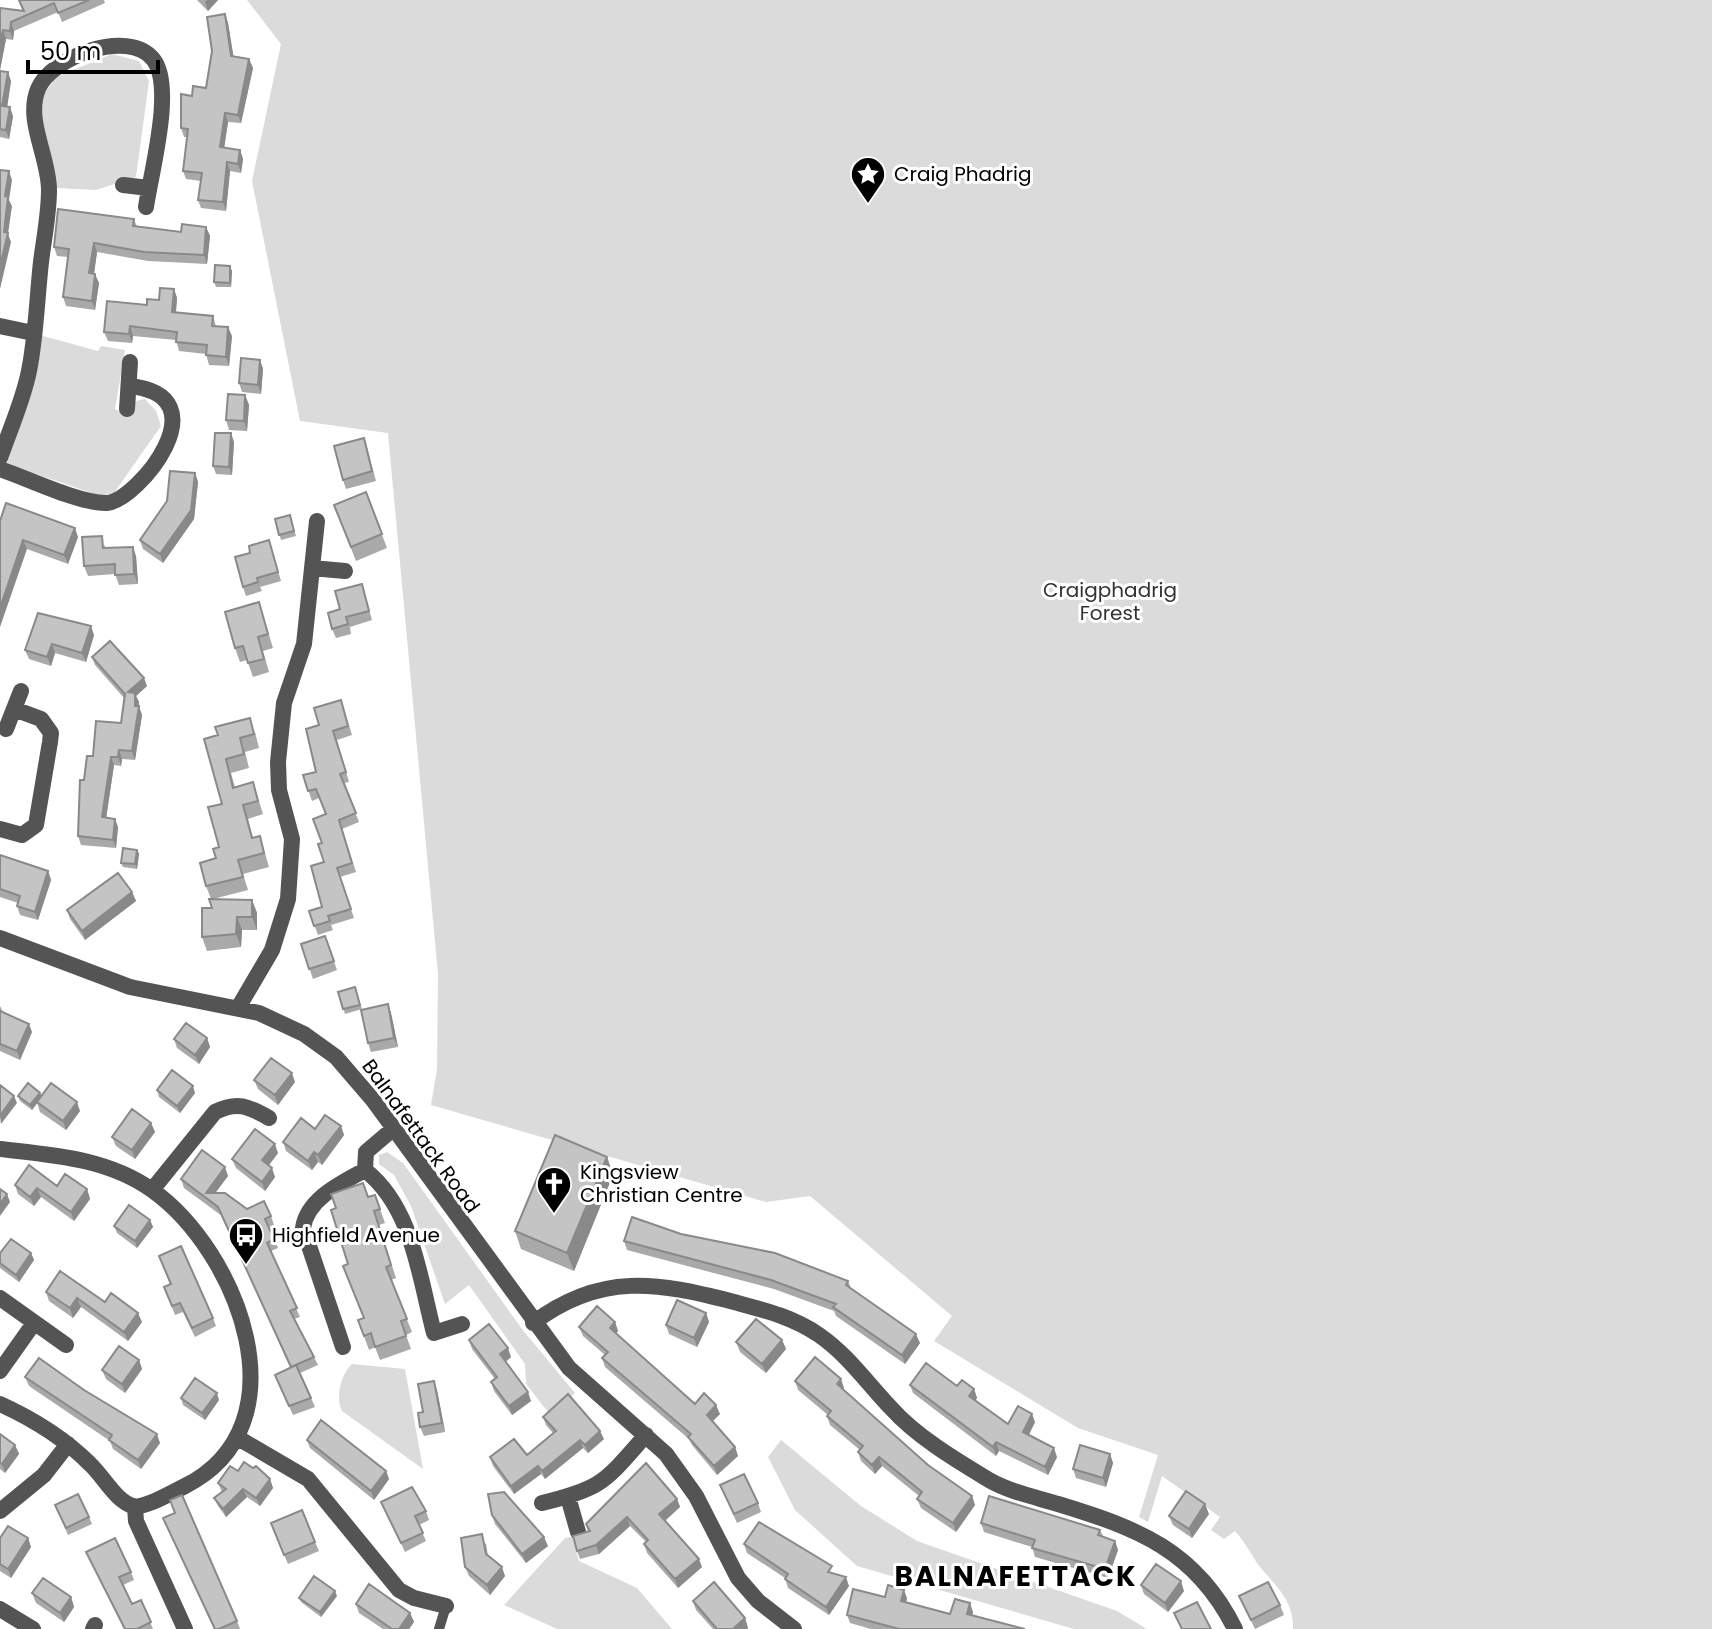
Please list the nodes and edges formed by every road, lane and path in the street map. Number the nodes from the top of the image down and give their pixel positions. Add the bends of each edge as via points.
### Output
1 (123, 185) dead end
2 (149, 188) junction
3 (146, 207) dead end
4 (0, 326) edge
5 (33, 333) junction
6 (130, 362) dead end
7 (129, 386) junction
8 (127, 409) dead end
9 (0, 458) edge
10 (0, 469) edge
11 (317, 521) dead end
12 (312, 568) junction
13 (345, 571) dead end
14 (21, 691) dead end
15 (14, 709) junction
16 (6, 729) dead end
17 (0, 829) edge
18 (0, 938) edge
19 (238, 1008) junction
20 (269, 1118) dead end
21 (393, 1129) junction
22 (0, 1149) edge
23 (365, 1170) junction
24 (152, 1190) junction
25 (0, 1298) edge
26 (34, 1323) junction
27 (533, 1323) junction
28 (462, 1324) dead end
29 (66, 1345) dead end
30 (343, 1347) dead end
31 (0, 1371) edge
32 (0, 1404) edge
33 (646, 1435) junction
34 (238, 1438) junction
35 (68, 1444) junction
36 (568, 1497) junction
37 (542, 1503) dead end
38 (135, 1507) junction
39 (0, 1511) edge
40 (578, 1532) edge
41 (446, 1606) joint
42 (0, 1609) edge
43 (33, 1629) edge
44 (185, 1629) edge
45 (439, 1629) edge
46 (794, 1629) edge
47 (1235, 1629) edge

1 - 2 street
2 - 3 street
2 - 5 street via 163,84 152,58 137,47 115,45 58,65 44,77 34,106 49,192
4 - 5 street
5 - 9 street via 23,394
6 - 7 street
7 - 8 street
7 - 10 street via 160,394 170,404 173,428 124,497 98,503
11 - 12 street
12 - 13 street
12 - 19 street via 304,644 284,703 278,762 279,790 292,839 288,899 272,950
14 - 15 street
15 - 16 street
15 - 17 street via 41,719 51,733 50,742 36,825 22,835
18 - 19 street, Balnafettack Road via 130,987
19 - 21 street, Balnafettack Road via 321,1044 354,1075
20 - 24 street via 242,1104 215,1112
21 - 23 street via 366,1152
21 - 27 street, Balnafettack Road
22 - 24 street via 99,1164
23 - 28 street via 384,1185 404,1220 434,1333
23 - 30 street via 322,1197 305,1215 303,1228
24 - 34 street via 198,1236 221,1273 242,1326 252,1381
25 - 26 street
26 - 29 street
26 - 31 street
27 - 33 street, Balnafettack Road via 588,1387
27 - 47 street via 571,1297 627,1284 707,1295 793,1320 841,1352 904,1421 971,1469 995,1483 1109,1520 1164,1546 1210,1587
32 - 35 street
33 - 36 street via 602,1483
33 - 46 street, Balnafettack Road via 682,1473 738,1578
34 - 38 street via 196,1481
34 - 41 street via 308,1479 399,1590
35 - 38 street via 120,1499
35 - 39 street via 32,1487
36 - 37 street
36 - 40 street
38 - 44 street via 136,1521
41 - 45 lane
42 - 43 street

